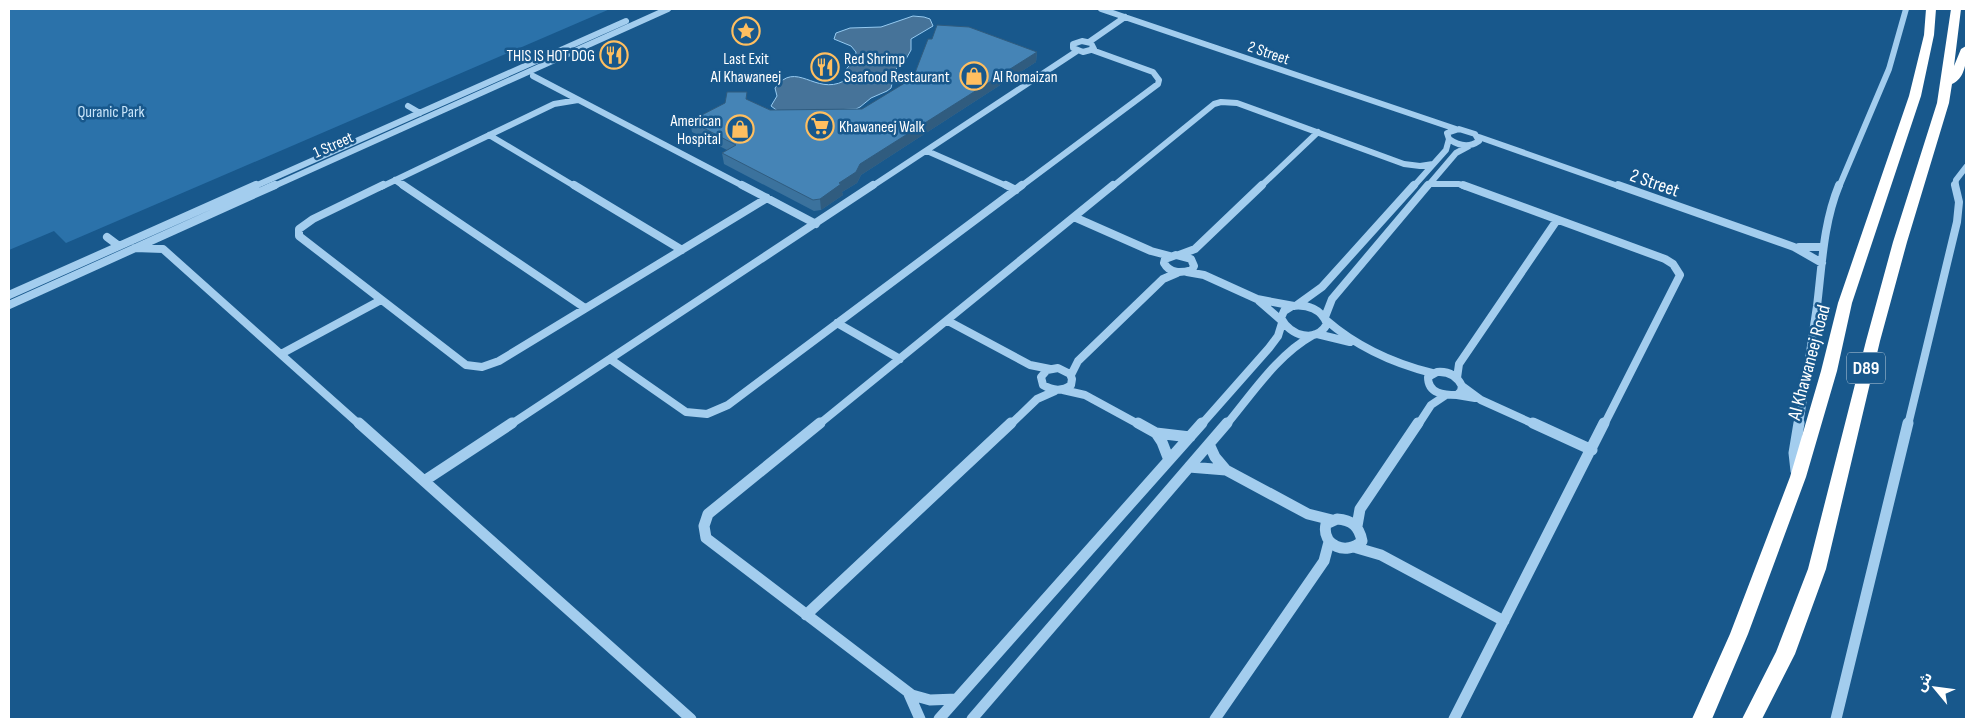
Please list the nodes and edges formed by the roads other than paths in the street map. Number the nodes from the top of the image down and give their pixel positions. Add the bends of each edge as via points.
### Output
1 (654, 9) edge
2 (668, 9) edge
3 (1101, 9) edge
4 (1906, 9) edge
5 (1931, 9) edge
6 (1956, 9) edge
7 (1127, 18) junction
8 (1091, 46) junction
9 (1077, 51) junction
10 (1965, 52) edge
11 (532, 76) dead end
12 (1947, 86) junction
13 (563, 92) junction
14 (578, 100) junction
15 (554, 104) junction
16 (408, 106) dead end
17 (420, 113) junction
18 (1428, 121) junction
19 (420, 127) dead end
20 (1456, 129) junction
21 (1318, 132) junction
22 (390, 134) junction
23 (489, 135) junction
24 (1448, 137) junction
25 (1474, 142) junction
26 (927, 151) junction
27 (1404, 164) junction
28 (1434, 164) junction
29 (1443, 168) junction
30 (1966, 168) edge
31 (395, 180) junction
32 (1417, 182) junction
33 (1430, 184) junction
34 (1459, 184) junction
35 (1016, 190) junction
36 (767, 198) junction
37 (1074, 217) junction
38 (1557, 220) junction
39 (816, 224) junction
40 (170, 233) junction
41 (107, 237) dead end
42 (119, 246) junction
43 (1794, 247) junction
44 (1823, 247) junction
45 (135, 248) junction
46 (1195, 248) junction
47 (163, 249) junction
48 (682, 250) junction
49 (1151, 251) joint
50 (1179, 255) junction
51 (1167, 262) junction
52 (1193, 263) junction
53 (1822, 263) junction
54 (1187, 272) junction
55 (1177, 273) junction
56 (1204, 275) junction
57 (1163, 279) junction
58 (9, 295) edge
59 (1257, 299) junction
60 (381, 300) junction
61 (9, 305) edge
62 (1296, 306) junction
63 (585, 308) junction
64 (1326, 318) junction
65 (948, 321) junction
66 (1282, 322) junction
67 (837, 323) junction
68 (1315, 335) junction
69 (1355, 343) junction
70 (281, 354) junction
71 (610, 359) junction
72 (900, 359) junction
73 (1078, 361) junction
74 (1459, 364) junction
75 (1030, 365) junction
76 (1054, 369) junction
77 (1443, 372) junction
78 (1072, 378) junction
79 (1042, 381) junction
80 (1431, 382) junction
81 (1460, 382) junction
82 (1059, 390) junction
83 (1457, 394) junction
84 (1085, 395) junction
85 (1446, 395) junction
86 (1036, 399) junction
87 (1481, 400) junction
88 (1431, 405) junction
89 (1156, 433) junction
90 (1190, 437) junction
91 (1209, 444) junction
92 (1592, 450) junction
93 (1169, 460) junction
94 (1189, 467) junction
95 (1226, 470) junction
96 (1798, 477) junction
97 (424, 481) junction
98 (1360, 509) junction
99 (1308, 514) junction
100 (1337, 519) junction
101 (1357, 526) junction
102 (1324, 531) junction
103 (1363, 538) junction
104 (1329, 542) junction
105 (1357, 548) junction
106 (1343, 549) junction
107 (1381, 555) junction
108 (1324, 561) junction
109 (806, 615) junction
110 (1504, 621) junction
111 (909, 694) junction
112 (957, 699) junction
113 (975, 717) edge
114 (692, 719) edge
115 (920, 719) edge
116 (939, 719) edge
117 (1215, 719) edge
118 (1454, 719) edge
119 (1702, 719) edge
120 (1752, 719) edge
121 (1836, 719) edge

1 - 17 street, 1 Street
2 - 22 street, 1 Street
3 - 7 street, 2 Street
4 - 44 street via 1889,69 1835,196
5 - 96 highway, Al Khawaneej Road / D89 via 1929,35 1915,96 1845,303
6 - 12 highway, D89
7 - 8 street
7 - 18 street, 2 Street
8 - 9 street via 1086,52
8 - 9 street via 1079,42 1073,44 1072,48
8 - 35 street via 1153,72 1158,76 1158,84
9 - 26 street
10 - 12 highway via 1956,76
11 - 13 street
12 - 120 highway, D89 via 1873,341 1817,569 1785,654
13 - 14 street
13 - 15 street
14 - 15 street
14 - 36 street
15 - 23 street
16 - 17 street
17 - 42 street, 1 Street
18 - 20 street, 2 Street
18 - 24 street, 2 Street
19 - 22 street
20 - 24 street via 1449,131
20 - 25 street, 2 Street via 1467,130
21 - 27 street
21 - 37 street via 1236,103 1214,104
21 - 46 street
22 - 40 street, 1 Street
23 - 31 street
23 - 48 street
24 - 25 street, 2 Street via 1456,143
24 - 28 street via 1446,150
25 - 29 street via 1459,151
25 - 43 street, 2 Street via 1505,148
26 - 35 street
26 - 39 street
27 - 28 street
27 - 32 street
28 - 32 street
29 - 33 street
29 - 34 street
30 - 121 street via 1956,180 1957,222
31 - 60 street via 307,222 298,233 301,239
31 - 63 street
32 - 62 street via 1322,287
33 - 34 street
33 - 64 street via 1332,299
34 - 38 street
35 - 67 street
36 - 39 street
36 - 48 street
37 - 49 street
37 - 65 street
38 - 74 street
38 - 92 street via 1665,259 1678,269 1680,275
39 - 71 street
40 - 45 street, 1 Street
40 - 47 street
41 - 42 street
42 - 58 street, 1 Street
43 - 44 street, 2 Street
43 - 53 street, 2 Street
44 - 53 street
45 - 47 street
45 - 61 street, 1 Street
46 - 50 street
46 - 52 street
47 - 70 street
48 - 63 street
49 - 51 street
50 - 51 street
50 - 52 street
51 - 55 street
51 - 57 street
52 - 54 street
52 - 56 street
53 - 96 street via 1794,453
54 - 55 street
54 - 56 street
55 - 57 street
56 - 59 street
57 - 73 street
59 - 62 street
59 - 66 street
60 - 63 street via 466,365 477,368 492,365
60 - 70 street
62 - 64 street via 1313,308
62 - 66 street via 1283,311
64 - 68 street via 1326,327
64 - 69 street
65 - 72 street
65 - 75 street
66 - 68 street via 1295,333
66 - 90 street via 1274,342
67 - 71 street via 728,405 708,414 686,412
67 - 72 street
68 - 69 street
68 - 91 street via 1290,349
69 - 80 street via 1411,368
70 - 97 street
71 - 97 street
72 - 109 street via 716,507 703,522 706,538
73 - 76 street
73 - 78 street
74 - 77 street
74 - 81 street
75 - 76 street
75 - 79 street
76 - 78 street
76 - 79 street
77 - 80 street
77 - 81 street
78 - 82 street via 1069,387
78 - 84 street
79 - 82 street
79 - 86 street
80 - 85 street
80 - 88 street
81 - 83 street via 1461,391
81 - 87 street
82 - 84 street
82 - 86 street
83 - 85 street
83 - 87 street
84 - 89 street
85 - 88 street
86 - 109 street
87 - 92 street
88 - 98 street
89 - 90 street
89 - 93 street via 1167,450
90 - 93 street
91 - 94 street
91 - 95 street
92 - 110 street
93 - 112 street
94 - 95 street
94 - 113 street
95 - 99 street
96 - 119 highway, Al Khawaneej Road / D89 via 1739,634
97 - 114 street
98 - 100 street
98 - 101 street
99 - 100 street
99 - 102 street
100 - 101 street
100 - 102 street via 1326,524
101 - 103 street
102 - 104 street
103 - 105 street
103 - 107 street
104 - 106 street
104 - 108 street
105 - 106 street
105 - 107 street
106 - 108 street
107 - 110 street
108 - 117 street
109 - 111 street
110 - 118 street
111 - 112 street via 932,700
111 - 115 street
112 - 116 street

